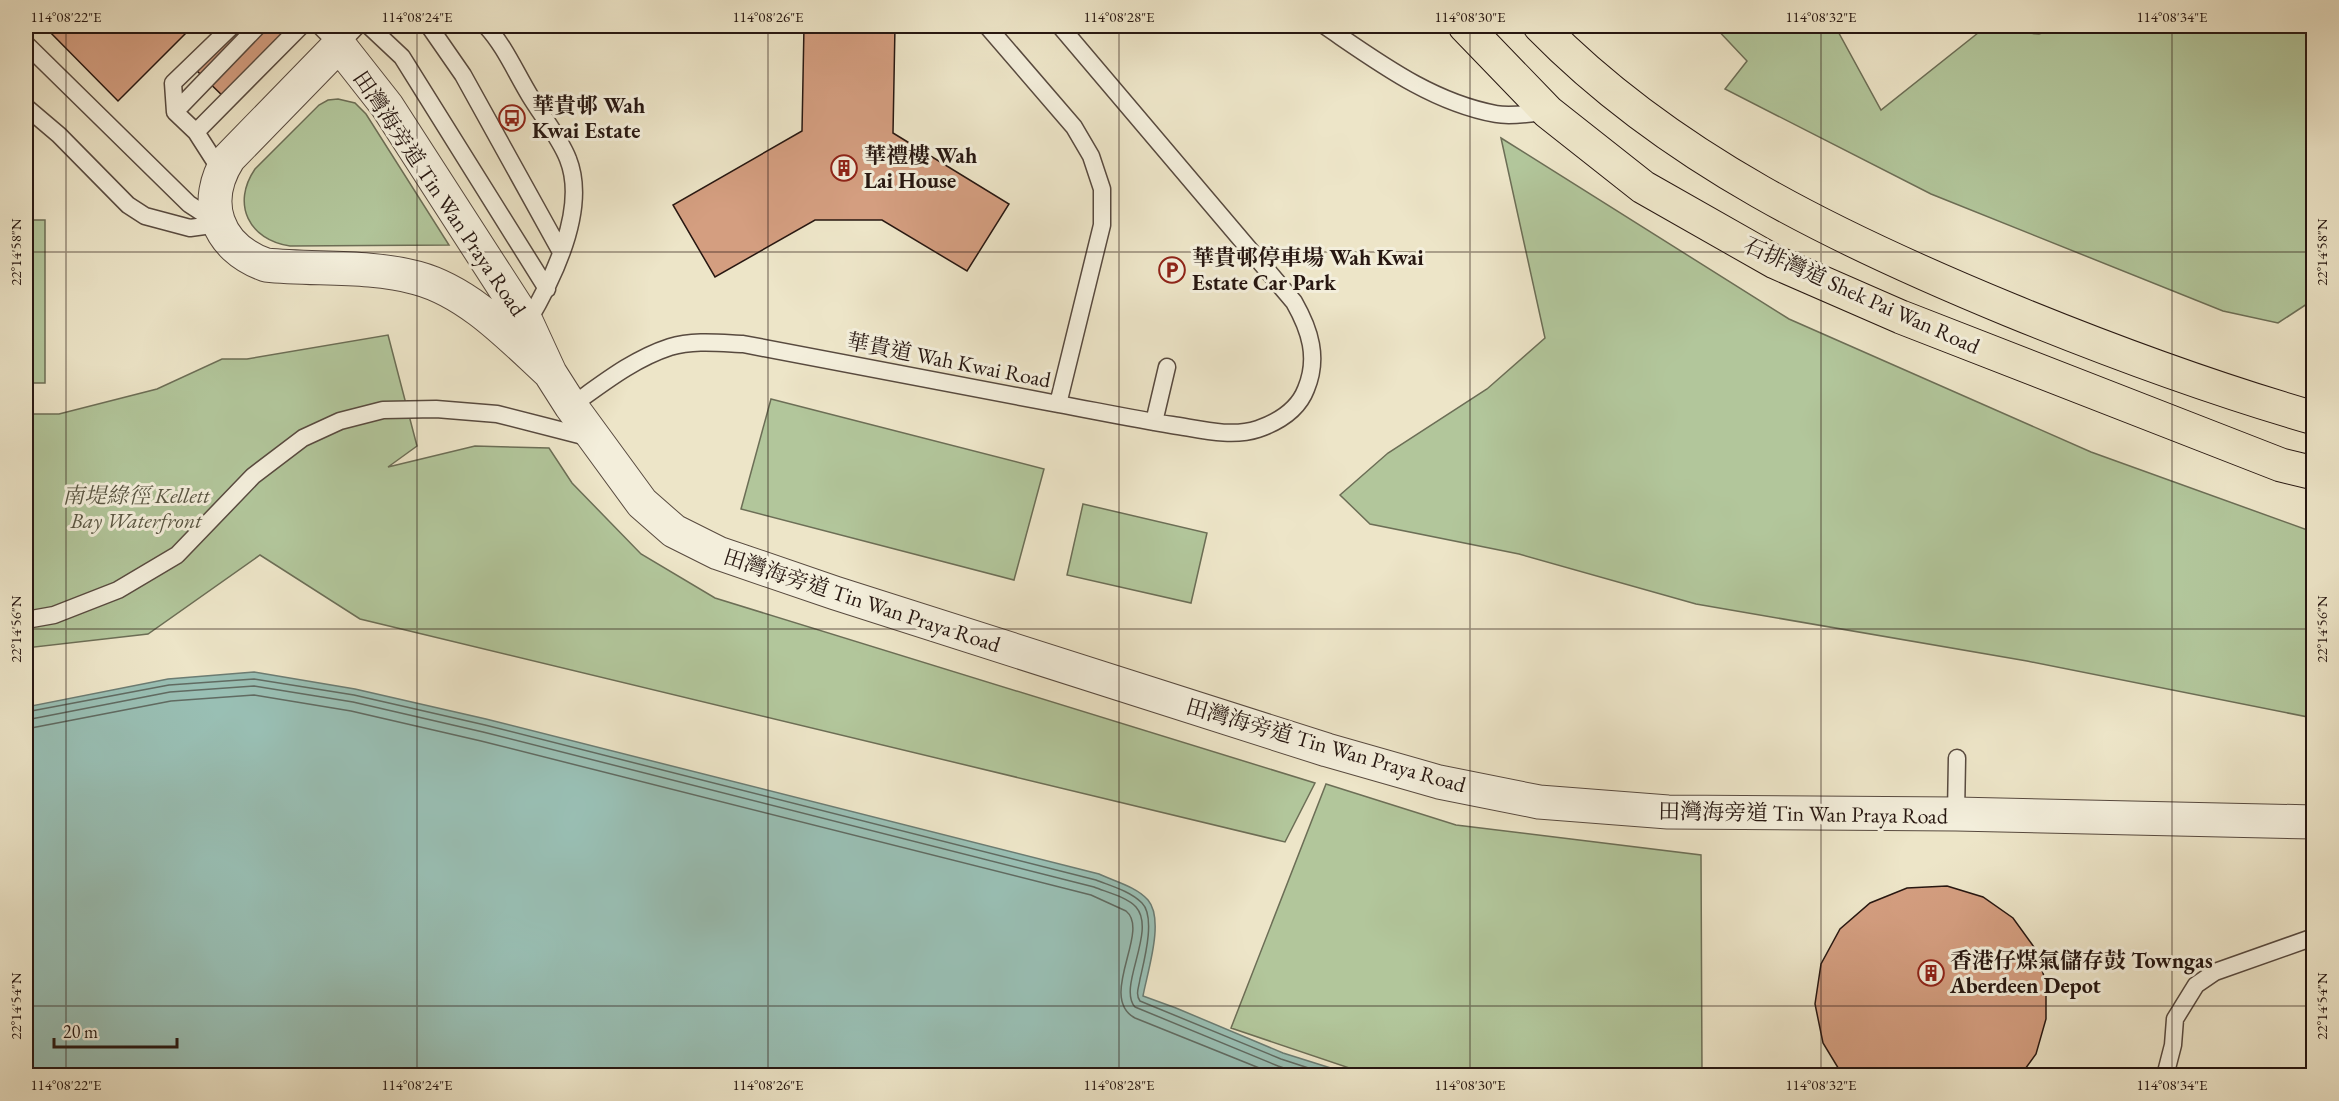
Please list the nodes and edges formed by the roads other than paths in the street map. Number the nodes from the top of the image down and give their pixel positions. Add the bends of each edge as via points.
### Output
1 (232, 26) edge
2 (258, 26) edge
3 (301, 26) edge
4 (369, 26) edge
5 (429, 26) edge
6 (486, 26) edge
7 (987, 26) edge
8 (1060, 26) edge
9 (1325, 26) edge
10 (1465, 26) edge
11 (1540, 26) edge
12 (338, 32) edge
13 (26, 44) edge
14 (26, 107) edge
15 (175, 112) junction
16 (1548, 112) junction
17 (196, 132) junction
18 (221, 171) junction
19 (219, 224) junction
20 (561, 252) junction
21 (547, 289) junction
22 (527, 324) junction
23 (1167, 367) dead end
24 (550, 373) junction
25 (1058, 404) junction
26 (571, 406) junction
27 (2313, 418) edge
28 (1154, 422) junction
29 (595, 439) junction
30 (2313, 473) edge
31 (26, 620) edge
32 (1957, 758) dead end
33 (1956, 814) junction
34 (2313, 822) edge
35 (2313, 937) edge
36 (2165, 1076) edge

1 - 15 lane via 173,83
2 - 15 lane
3 - 17 lane
4 - 21 lane via 402,57
5 - 20 lane via 463,75
6 - 20 lane via 568,159 574,194
7 - 25 lane, 華貴道 Wah Kwai Road via 1074,127 1091,156 1102,189 1102,225
8 - 28 lane via 1294,302 1306,324 1313,351 1312,375 1303,399 1284,417 1257,429 1227,433
9 - 16 lane via 1393,73 1442,97 1497,114
10 - 16 main road, 石排灣道 Shek Pai Wan Road
11 - 27 main road, 石排灣道 Shek Pai Wan Road via 1593,76 1678,142 1833,231 1947,284 2110,351
12 - 18 street, 田灣海旁道 Tin Wan Praya Road
12 - 22 street, 田灣海旁道 Tin Wan Praya Road
13 - 19 lane via 189,204
14 - 19 lane via 128,205 145,216 190,228
15 - 17 lane
16 - 30 main road, 石排灣道 Shek Pai Wan Road via 1643,187 1775,262 1901,317 2281,465
17 - 18 lane
18 - 19 street, 田灣海旁道 Tin Wan Praya Road via 214,197
19 - 24 street, 田灣海旁道 Tin Wan Praya Road via 237,250 266,265 417,278 457,295
20 - 21 lane
21 - 22 lane
22 - 24 street, 田灣海旁道 Tin Wan Praya Road
23 - 28 lane
24 - 26 street, 田灣海旁道 Tin Wan Praya Road
25 - 26 lane, 華貴道 Wah Kwai Road via 743,344 707,342 671,346 635,362
25 - 28 lane
26 - 29 street, 田灣海旁道 Tin Wan Praya Road
29 - 31 lane via 497,414 436,409 382,410 340,421 303,438 253,476 177,555 118,590 54,615
29 - 33 street, 田灣海旁道 Tin Wan Praya Road via 642,503 675,531 718,553 1327,750 1438,782 1539,802 1668,812
32 - 33 lane
33 - 34 street, 田灣海旁道 Tin Wan Praya Road
35 - 36 lane via 2215,972 2196,985 2175,1019

